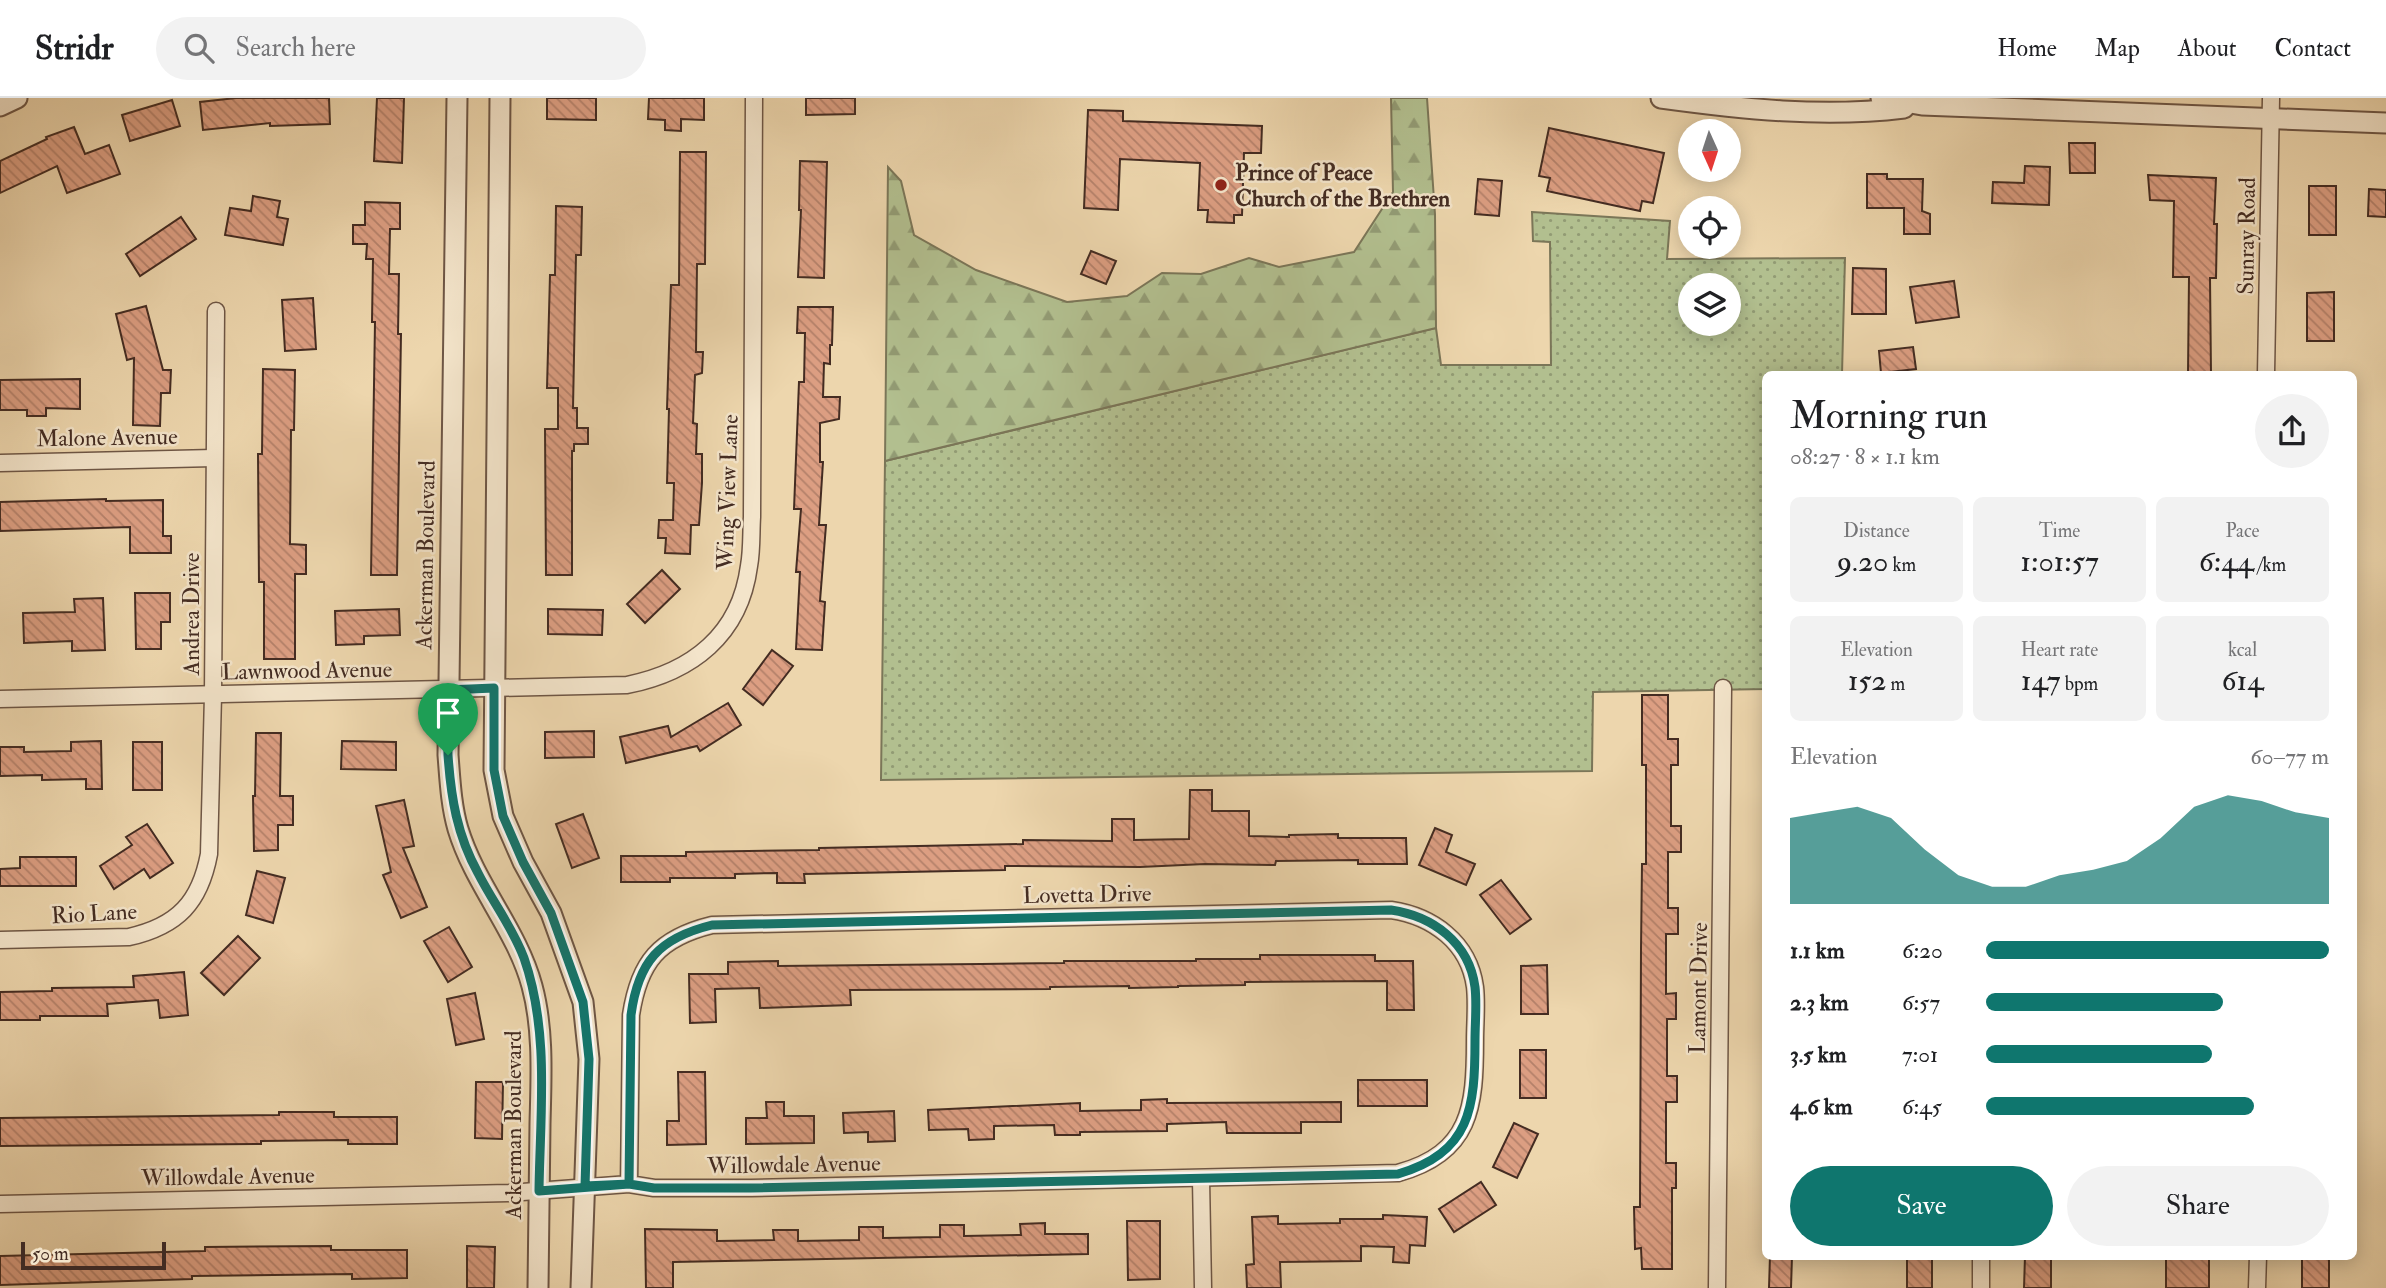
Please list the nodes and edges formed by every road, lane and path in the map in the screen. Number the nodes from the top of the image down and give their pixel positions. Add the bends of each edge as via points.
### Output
1 (18, 98) edge
2 (457, 98) edge
3 (500, 98) edge
4 (754, 98) edge
5 (1661, 98) edge
6 (1881, 98) edge
7 (2272, 98) edge
8 (1922, 105) junction
9 (0, 106) edge
10 (2271, 120) junction
11 (2386, 123) edge
12 (216, 311) dead end
13 (2266, 371) edge
14 (214, 458) junction
15 (0, 463) edge
16 (494, 688) junction
17 (1723, 688) dead end
18 (447, 690) junction
19 (213, 695) junction
20 (0, 699) edge
21 (184, 911) joint
22 (0, 940) edge
23 (1475, 1021) joint
24 (1201, 1179) junction
25 (629, 1184) junction
26 (585, 1186) junction
27 (539, 1191) junction
28 (0, 1204) edge
29 (1981, 1260) edge
30 (2258, 1260) edge
31 (538, 1288) edge
32 (581, 1288) edge
33 (1203, 1288) edge
34 (1717, 1288) edge
35 (1981, 1288) edge
36 (2258, 1288) edge

1 - 9 street
2 - 18 street, Ackerman Boulevard
3 - 16 street
4 - 16 street, Wing View Lane via 752,517 750,565 734,613 699,656 656,679 627,685
5 - 8 street via 1823,113
6 - 8 street
7 - 10 street, Sunray Road
8 - 10 street
10 - 11 street
10 - 13 street, Sunray Road
12 - 14 street, Andrea Drive
14 - 15 street, Malone Avenue
14 - 19 street, Andrea Drive
16 - 18 street, Wing View Lane
16 - 26 street via 494,770 503,816 551,913 583,1002 589,1059
17 - 34 street, Lamont Drive
18 - 19 street, Lawnwood Avenue
18 - 27 street, Ackerman Boulevard via 451,799 459,830 523,955 533,990 540,1038
19 - 20 street, Lawnwood Avenue
19 - 21 street, Andrea Drive via 209,854 201,885
21 - 22 street, Rio Lane via 166,925 129,937
23 - 24 street, Willowdale Avenue via 1472,1103 1454,1142 1438,1157 1398,1174
23 - 25 street, Lovetta Drive via 1475,986 1459,947 1426,919 1391,910 712,925 691,930 656,951 634,993
24 - 25 street, Willowdale Avenue via 751,1188
24 - 33 street
25 - 26 street, Willowdale Avenue
26 - 27 street, Willowdale Avenue
26 - 32 street
27 - 28 street, Willowdale Avenue
27 - 31 street, Ackerman Boulevard
29 - 35 street
30 - 36 street

